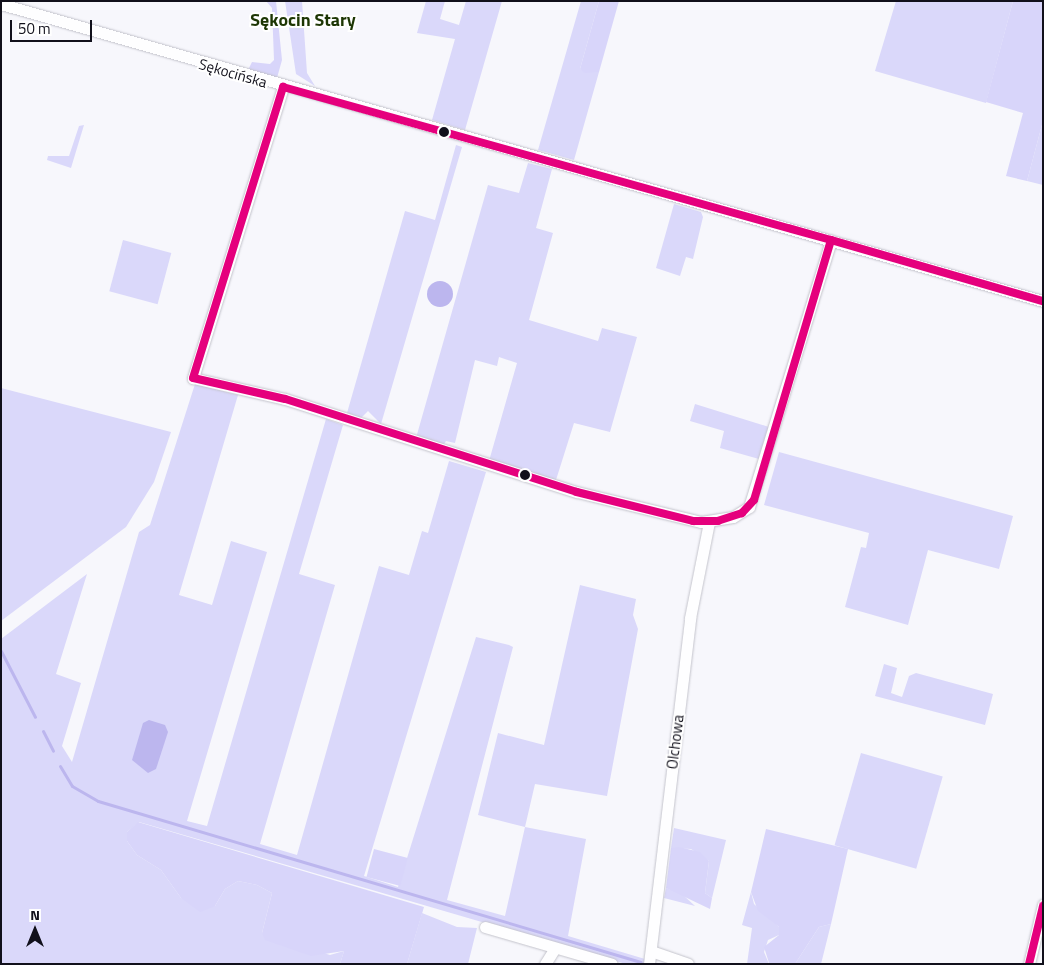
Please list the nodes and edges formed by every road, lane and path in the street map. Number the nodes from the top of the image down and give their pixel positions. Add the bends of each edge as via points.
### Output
1 (1, 4) edge
2 (283, 87) junction
3 (831, 240) junction
4 (1043, 301) edge
5 (709, 522) junction
6 (1043, 906) edge
7 (485, 927) dead end
8 (555, 948) junction
9 (651, 951) junction
10 (545, 964) edge
11 (612, 964) edge
12 (650, 964) edge
13 (688, 964) edge
14 (1029, 964) edge

1 - 2 street, Sękocińska
2 - 3 street, Sękocińska
2 - 5 street via 193,378 286,399 577,492
3 - 4 street, Sękocińska
3 - 5 street via 754,500 742,514
5 - 9 street, Olchowa via 690,618
6 - 14 street
7 - 8 street
8 - 10 street
8 - 11 street
9 - 12 street, Olchowa
9 - 13 street

